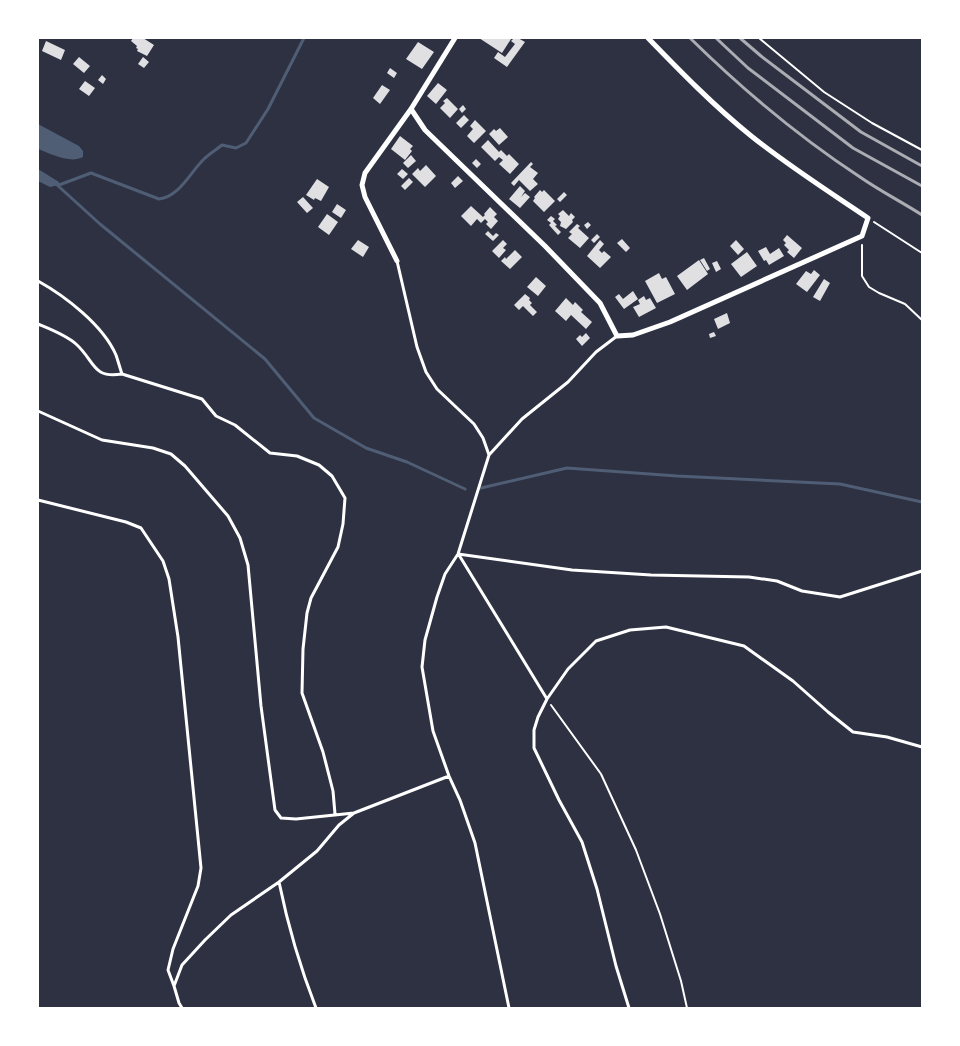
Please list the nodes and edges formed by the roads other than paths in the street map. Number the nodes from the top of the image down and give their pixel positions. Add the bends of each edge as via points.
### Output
1 (455, 38) edge
2 (648, 38) edge
3 (411, 109) junction
4 (397, 261) joint
5 (38, 281) edge
6 (38, 324) edge
7 (617, 336) junction
8 (122, 374) junction
9 (38, 411) edge
10 (488, 455) junction
11 (38, 500) edge
12 (458, 554) junction
13 (922, 572) edge
14 (547, 699) junction
15 (922, 747) edge
16 (449, 776) junction
17 (354, 813) junction
18 (334, 814) junction
19 (279, 882) junction
20 (174, 986) junction
21 (182, 1008) edge
22 (316, 1008) edge
23 (509, 1008) edge
24 (629, 1008) edge

1 - 3 street
2 - 7 street via 724,113 792,166 868,218 862,236 670,322 633,335
3 - 4 street via 366,173 362,185
3 - 7 street via 426,130 600,303
4 - 10 lane via 426,372 437,389 474,424
5 - 8 lane via 76,305 104,337
6 - 8 lane via 76,344 99,372 108,376
7 - 10 lane via 522,419
8 - 18 lane via 202,398 216,416 235,425 270,453 297,456 319,465 332,476 345,498 338,547 309,605 302,693 323,752
9 - 18 lane via 102,440 171,454 228,516 240,538 248,565 261,706 275,810 281,818
10 - 12 lane
11 - 20 lane via 141,528 163,561 170,579 201,868 198,886 168,970
12 - 13 lane via 572,570 749,577 840,597
12 - 14 lane
12 - 16 lane via 445,574 437,597 422,667 433,731
14 - 15 lane via 568,669 596,641 630,630 666,627 744,646 793,681 853,732
14 - 24 lane via 534,730 534,748 582,842
16 - 17 lane
16 - 23 lane via 475,843
17 - 18 lane
17 - 19 lane via 317,851
19 - 20 lane via 231,914 182,965
19 - 22 lane via 300,967
20 - 21 lane

